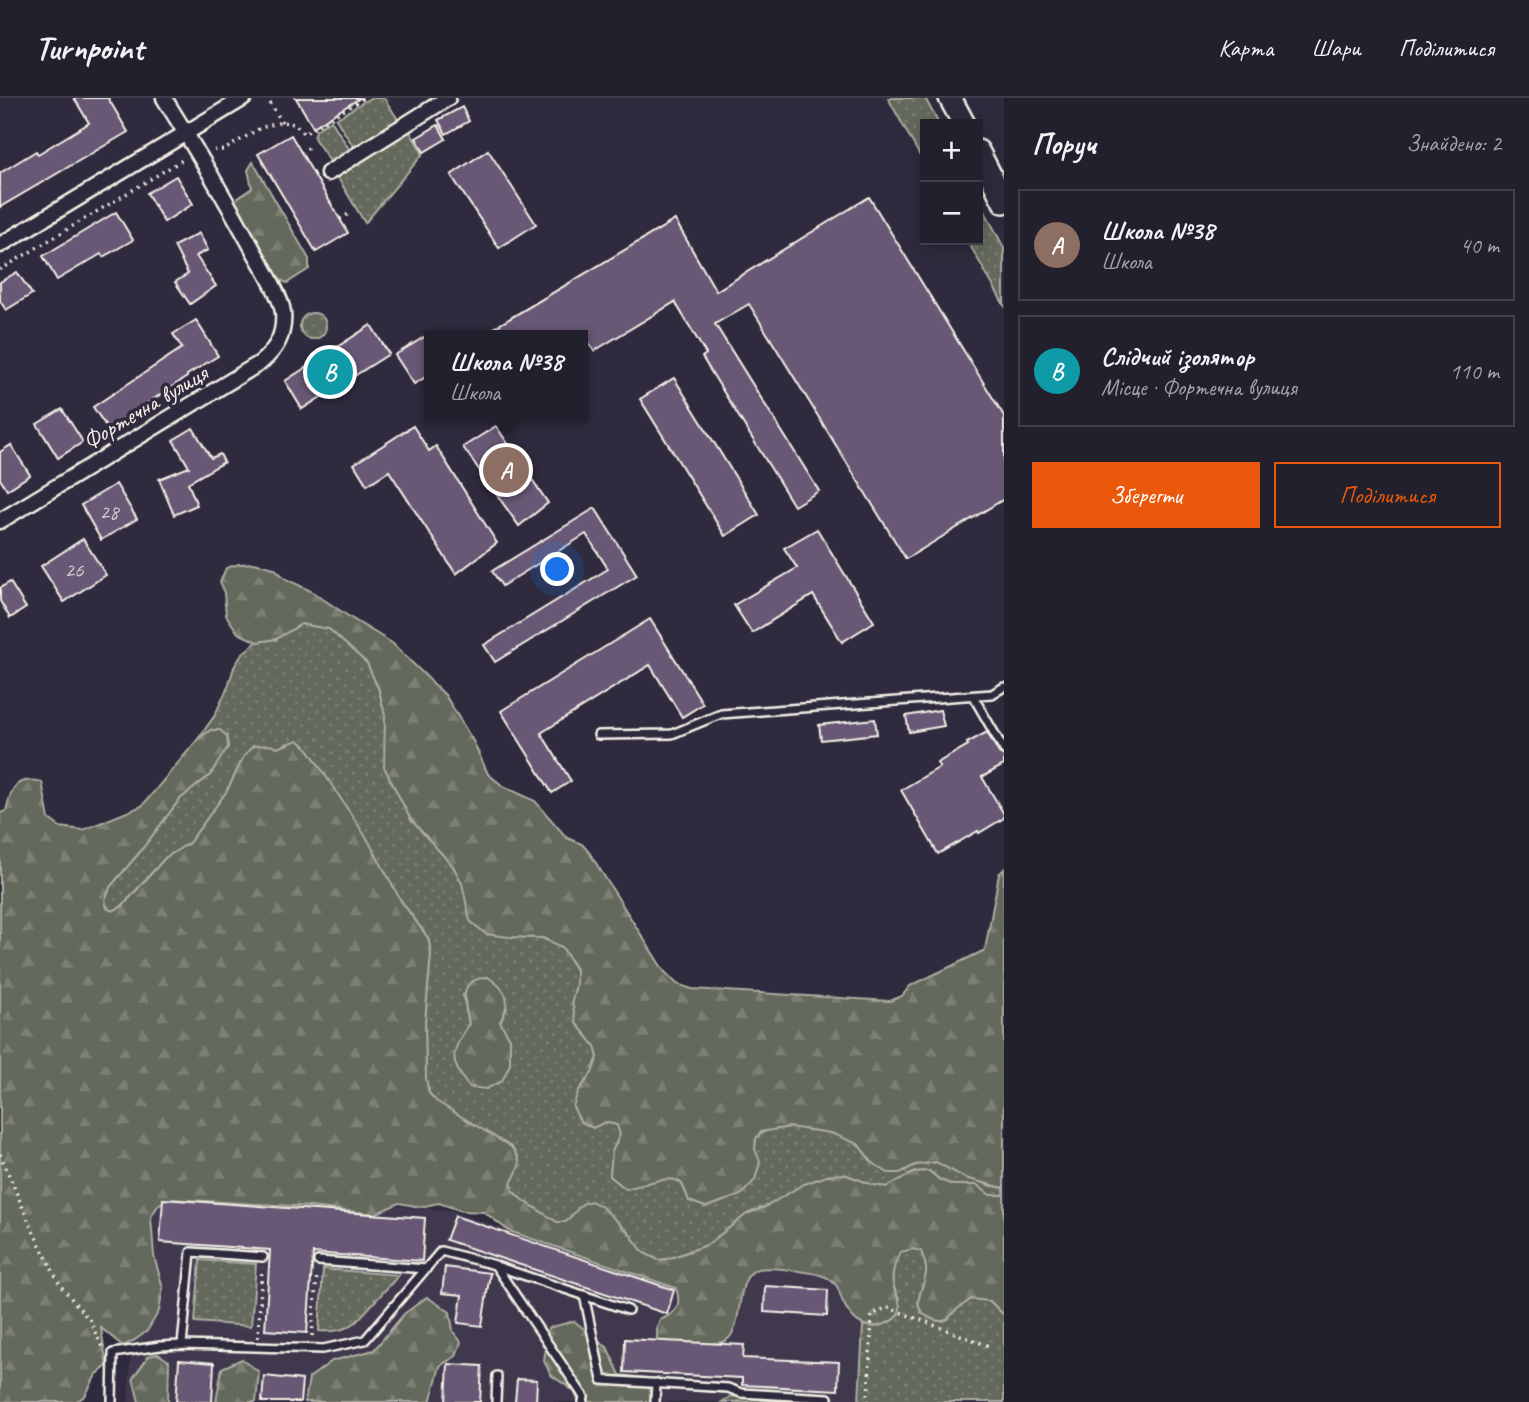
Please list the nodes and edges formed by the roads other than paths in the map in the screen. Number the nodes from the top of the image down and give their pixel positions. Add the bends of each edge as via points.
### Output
1 (164, 98) edge
2 (244, 98) edge
3 (448, 98) edge
4 (950, 98) edge
5 (961, 119) edge
6 (186, 134) junction
7 (983, 161) edge
8 (328, 173) dead end
9 (1004, 202) edge
10 (0, 245) edge
11 (0, 521) edge
12 (1004, 687) edge
13 (973, 696) junction
14 (598, 735) dead end
15 (1004, 750) edge
16 (263, 1257) road end
17 (318, 1261) road end
18 (495, 1265) junction
19 (426, 1269) junction
20 (584, 1295) junction
21 (628, 1310) dead end
22 (182, 1345) junction
23 (497, 1376) dead end
24 (656, 1383) junction
25 (828, 1398) dead end
26 (112, 1402) edge
27 (496, 1402) edge
28 (583, 1402) edge
29 (655, 1402) edge

1 - 6 street
2 - 6 street
3 - 8 street
4 - 5 main road
6 - 10 street
6 - 11 street, Фортечна вулиця via 269,277 282,309 279,342 260,363
7 - 9 main road
12 - 13 lane
13 - 14 lane via 721,714 672,734
13 - 15 lane
16 - 22 lane via 191,1252
17 - 19 lane
18 - 19 lane via 441,1251
18 - 20 lane
18 - 28 lane via 584,1397
19 - 22 lane via 365,1339 323,1349
20 - 21 lane
20 - 24 lane via 602,1380
22 - 26 lane via 113,1353
23 - 27 lane
24 - 25 lane
24 - 29 lane

